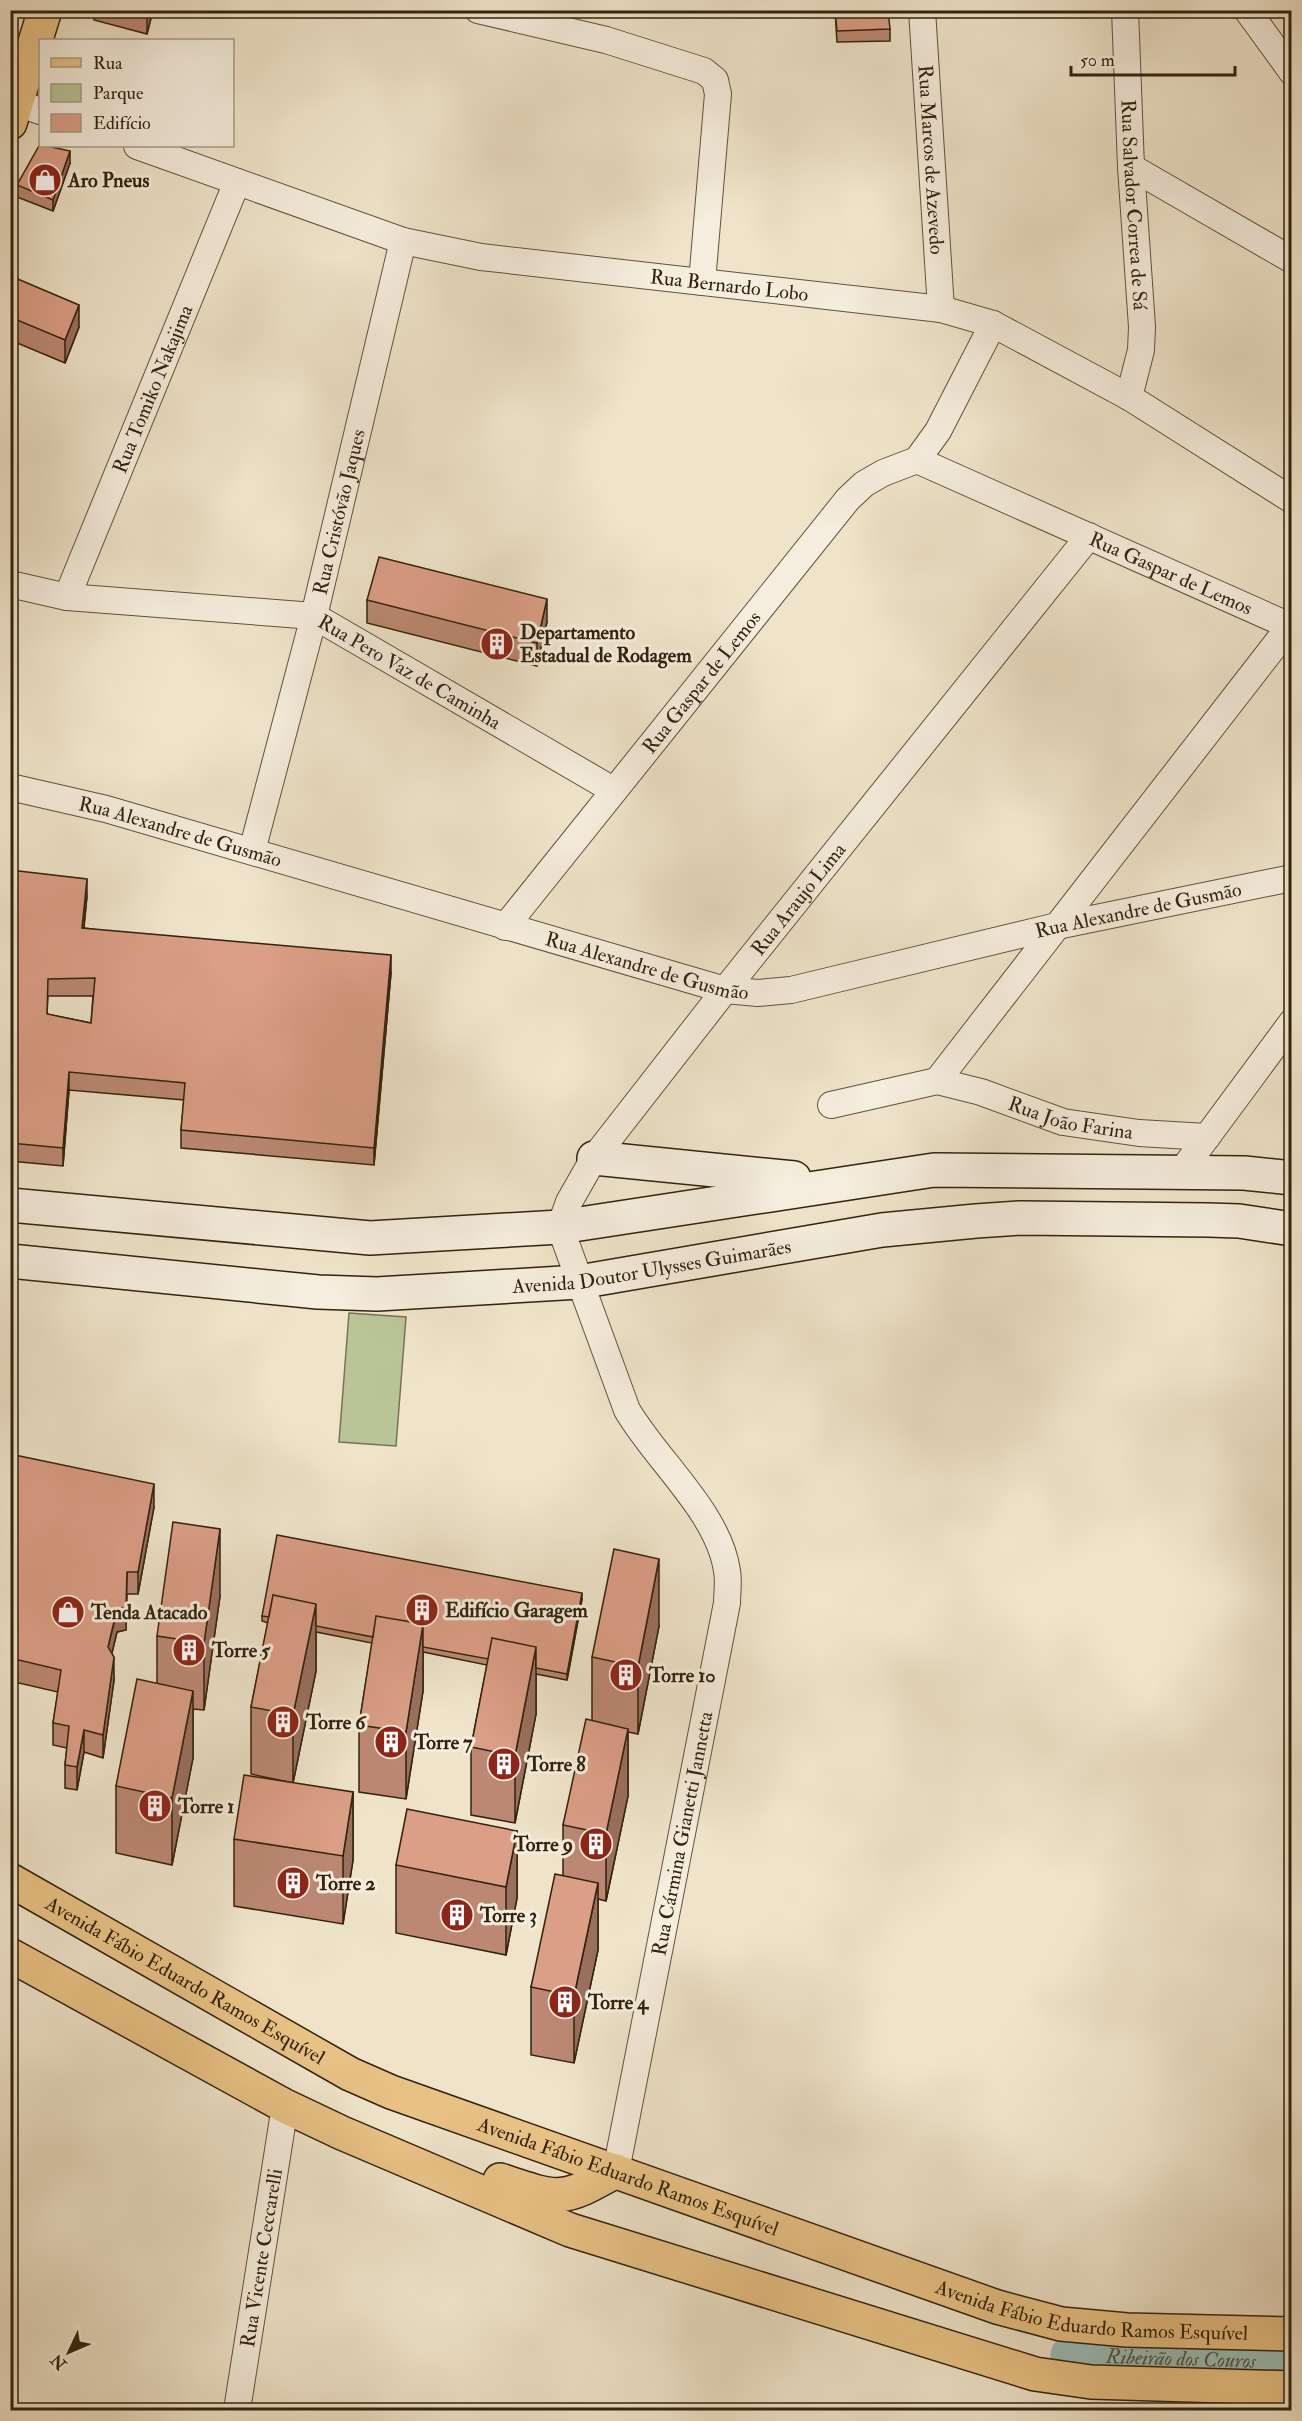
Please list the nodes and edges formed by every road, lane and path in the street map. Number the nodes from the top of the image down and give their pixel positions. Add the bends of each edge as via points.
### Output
1 (45, 10) edge
2 (922, 10) edge
3 (1125, 10) edge
4 (1247, 10) edge
5 (484, 11) edge
6 (1292, 72) edge
7 (23, 112) edge
8 (140, 147) edge
9 (1131, 167) junction
10 (237, 182) junction
11 (403, 241) junction
12 (1292, 260) edge
13 (702, 282) junction
14 (941, 309) junction
15 (993, 324) junction
16 (1129, 397) junction
17 (917, 460) junction
18 (1292, 500) edge
19 (1089, 536) junction
20 (10, 584) edge
21 (67, 597) junction
22 (314, 616) junction
23 (1291, 626) edge
24 (10, 787) edge
25 (613, 790) junction
26 (252, 851) junction
27 (1292, 878) edge
28 (1057, 926) junction
29 (505, 927) junction
30 (725, 990) junction
31 (1292, 1022) edge
32 (936, 1080) junction
33 (831, 1105) dead end
34 (1207, 1137) junction
35 (594, 1158) junction
36 (1181, 1172) junction
37 (1292, 1178) edge
38 (841, 1183) junction
39 (10, 1205) edge
40 (561, 1227) junction
41 (1292, 1229) edge
42 (10, 1261) edge
43 (579, 1282) junction
44 (10, 1880) edge
45 (10, 1955) edge
46 (285, 2106) junction
47 (417, 2166) junction
48 (616, 2171) junction
49 (1292, 2334) edge
50 (1292, 2388) edge
51 (237, 2410) edge

1 - 7 main road
2 - 14 street, Rua Marcos de Azevedo
3 - 9 street, Rua Salvador Correa de Sá
4 - 6 street
5 - 13 street via 606,40 704,71 715,80 718,94
8 - 10 street, Rua Bernardo Lobo
9 - 12 street
9 - 16 street, Rua Salvador Correa de Sá via 1142,350
10 - 11 street, Rua Bernardo Lobo
10 - 21 street, Rua Tomiko Nakajima
11 - 13 street, Rua Bernardo Lobo via 481,257
11 - 22 street, Rua Cristóvão Jaques
13 - 14 street, Rua Bernardo Lobo
14 - 15 street, Rua Bernardo Lobo
15 - 16 street, Rua Bernardo Lobo
15 - 17 street via 938,431
16 - 18 street, Rua Bernardo Lobo
17 - 19 street, Rua Gaspar de Lemos
17 - 25 street, Rua Gaspar de Lemos via 883,473 848,499
19 - 23 street, Rua Gaspar de Lemos
19 - 30 street, Rua Araujo Lima
20 - 21 street, Rua Pero Vaz de Caminha
21 - 22 street, Rua Pero Vaz de Caminha
22 - 25 street, Rua Pero Vaz de Caminha
22 - 26 street, Rua Cristóvão Jaques
23 - 28 street
24 - 26 street, Rua Alexandre de Gusmão via 56,795
25 - 29 street, Rua Gaspar de Lemos
26 - 29 street, Rua Alexandre de Gusmão
27 - 28 street, Rua Alexandre de Gusmão
28 - 30 street, Rua Alexandre de Gusmão via 791,990
28 - 32 street
29 - 30 street, Rua Alexandre de Gusmão
30 - 35 street, Rua Araujo Lima
31 - 34 street
32 - 33 street
32 - 34 street, Rua João Farina via 1063,1122 1139,1133
34 - 36 street
35 - 38 main road
35 - 40 street, Rua Araujo Lima via 569,1202
36 - 37 main road
36 - 38 main road via 934,1170
38 - 40 main road
39 - 40 main road via 370,1238
40 - 43 street
41 - 43 main road, Avenida Doutor Ulysses Guimarães via 1208,1220 976,1221 882,1230
42 - 43 main road, Avenida Doutor Ulysses Guimarães via 318,1292 377,1294
43 - 48 street, Rua Cármina Gianetti Jannetta via 627,1410 641,1434 693,1497 728,1570 728,1603
44 - 48 main road, Avenida Fábio Eduardo Ramos Esquível via 350,2074
45 - 46 main road
46 - 47 main road
46 - 51 street, Rua Vicente Ceccarelli
47 - 48 main road via 490,2177 554,2196 569,2195
47 - 50 main road via 570,2230 1035,2374 1091,2382
48 - 49 main road, Avenida Fábio Eduardo Ramos Esquível via 997,2307 1061,2324 1126,2330

